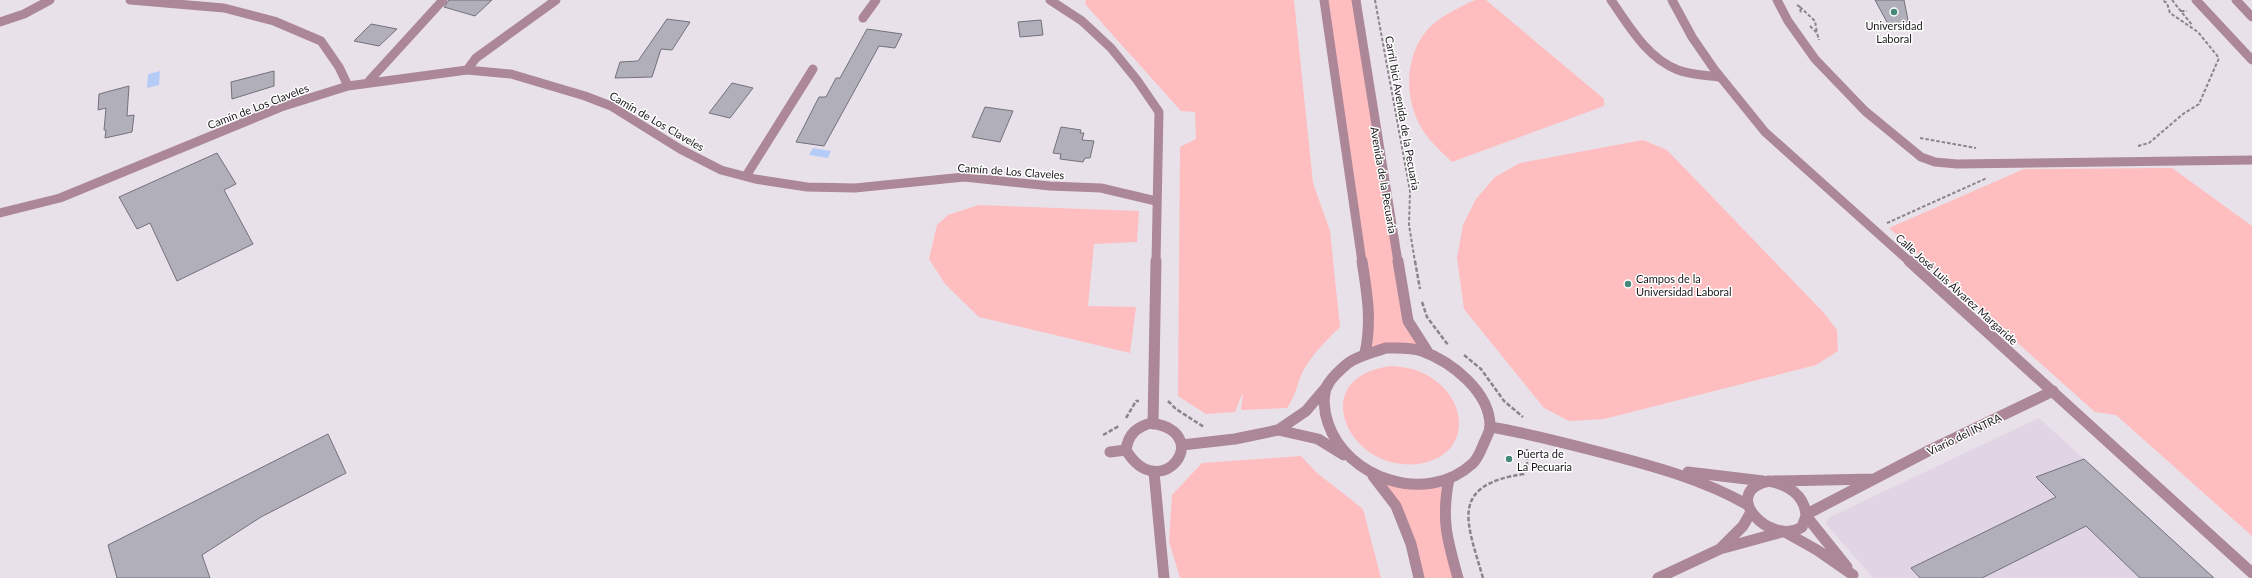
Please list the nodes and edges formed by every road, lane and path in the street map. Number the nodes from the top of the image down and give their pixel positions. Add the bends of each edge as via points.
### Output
1 (50, 0) edge
2 (130, 0) edge
3 (443, 0) edge
4 (556, 0) edge
5 (876, 0) edge
6 (1050, 0) edge
7 (1324, 0) edge
8 (1356, 0) edge
9 (1375, 0) edge
10 (1611, 0) edge
11 (1672, 0) edge
12 (1777, 0) edge
13 (2162, 0) edge
14 (2172, 0) edge
15 (2196, 0) edge
16 (2236, 0) edge
17 (1800, 7) dead end
18 (2252, 17) edge
19 (863, 18) dead end
20 (0, 22) edge
21 (2194, 27) junction
22 (1817, 33) dead end
23 (2252, 60) edge
24 (813, 69) dead end
25 (467, 70) junction
26 (1718, 77) junction
27 (369, 81) junction
28 (348, 86) junction
29 (2135, 148) dead end
30 (2252, 160) edge
31 (2010, 163) junction
32 (746, 176) junction
33 (1156, 201) junction
34 (0, 213) edge
35 (1873, 229) junction
36 (1453, 349) dead end
37 (1459, 352) dead end
38 (1365, 353) junction
39 (1429, 354) junction
40 (1329, 384) junction
41 (2053, 391) junction
42 (1153, 401) junction
43 (1153, 424) junction
44 (1205, 427) dead end
45 (1490, 427) junction
46 (1278, 430) junction
47 (1525, 432) junction
48 (1103, 435) dead end
49 (1182, 445) junction
50 (1126, 450) junction
51 (1110, 452) dead end
52 (1344, 455) junction
53 (1666, 469) junction
54 (1154, 472) junction
55 (1373, 476) junction
56 (1875, 478) junction
57 (1449, 479) junction
58 (1768, 481) junction
59 (1750, 508) junction
60 (1807, 515) junction
61 (1783, 532) junction
62 (1720, 549) junction
63 (2252, 573) edge
64 (1854, 576) edge
65 (1164, 578) edge
66 (1419, 578) edge
67 (1458, 578) edge
68 (1483, 578) edge
69 (1658, 578) edge

1 - 20 street via 24,14
2 - 28 street via 224,8 274,21 321,41 339,67
3 - 27 street
4 - 25 street via 476,58
5 - 19 street
6 - 33 street via 1068,9 1093,31 1140,83 1159,112
7 - 38 street via 1370,313
8 - 39 street, Avenida de la Pecuaria via 1408,321
9 - 36 path, Carril bici Avenida de la Pecuaria via 1410,191 1409,225 1421,302 1427,317 1447,345
10 - 26 street via 1657,60 1680,70
11 - 26 street, Calle José Luis Álvarez Margaride via 1700,53
12 - 31 street via 1802,42 1841,89 1914,152 1928,160 1948,163
13 - 21 path via 2167,3 2170,12
14 - 21 path
15 - 23 street
16 - 18 street
17 - 22 path via 1814,18 1818,26
21 - 29 path via 2208,40 2219,58 2199,104 2149,143
24 - 32 street
25 - 27 street, Camín de Los Claveles
25 - 32 street, Camín de Los Claveles via 511,74 585,96 610,106 680,149 721,170
26 - 35 street, Calle José Luis Álvarez Margaride via 1764,132
27 - 28 street, Camín de Los Claveles
28 - 34 street, Camín de Los Claveles via 281,107 60,198
30 - 31 street
31 - 35 path via 1982,181
32 - 33 street, Camín de Los Claveles via 807,187 855,188 964,177 1050,186 1101,188
33 - 42 street
35 - 41 street, Calle José Luis Álvarez Margaride
37 - 47 path via 1476,363 1503,399 1523,416
38 - 39 street via 1386,348 1410,348
38 - 40 street via 1352,359 1338,371
39 - 45 street via 1459,372 1477,392 1487,409
40 - 46 street via 1306,411
40 - 52 street via 1322,409 1325,425
41 - 56 street, Viario del INTRA
41 - 63 street, Calle José Luis Álvarez Margaride
42 - 43 street
42 - 44 path via 1170,401 1176,409
42 - 48 path via 1136,401 1122,424
43 - 49 street via 1168,426 1175,431
43 - 50 street via 1135,430 1130,436
45 - 47 street
45 - 57 street via 1472,464
46 - 49 street via 1235,439
46 - 52 street via 1318,439
47 - 53 street
47 - 68 path via 1527,470 1524,474 1500,477 1482,486 1472,499 1467,515
49 - 54 street via 1182,453 1172,467
50 - 51 street
50 - 54 street via 1136,465
52 - 55 street
53 - 58 street
53 - 59 street via 1709,484
54 - 65 street
55 - 57 street via 1403,484 1428,484
55 - 66 street via 1396,506 1411,544
56 - 58 street
56 - 60 street, Viario del INTRA
57 - 67 street via 1444,506 1447,538
58 - 59 street via 1752,486 1747,497
58 - 60 street via 1787,486 1795,492 1806,506
59 - 61 street via 1764,525
59 - 62 street via 1740,529
60 - 61 street via 1800,528
60 - 64 street
61 - 62 street
61 - 64 street via 1817,550
62 - 69 street

